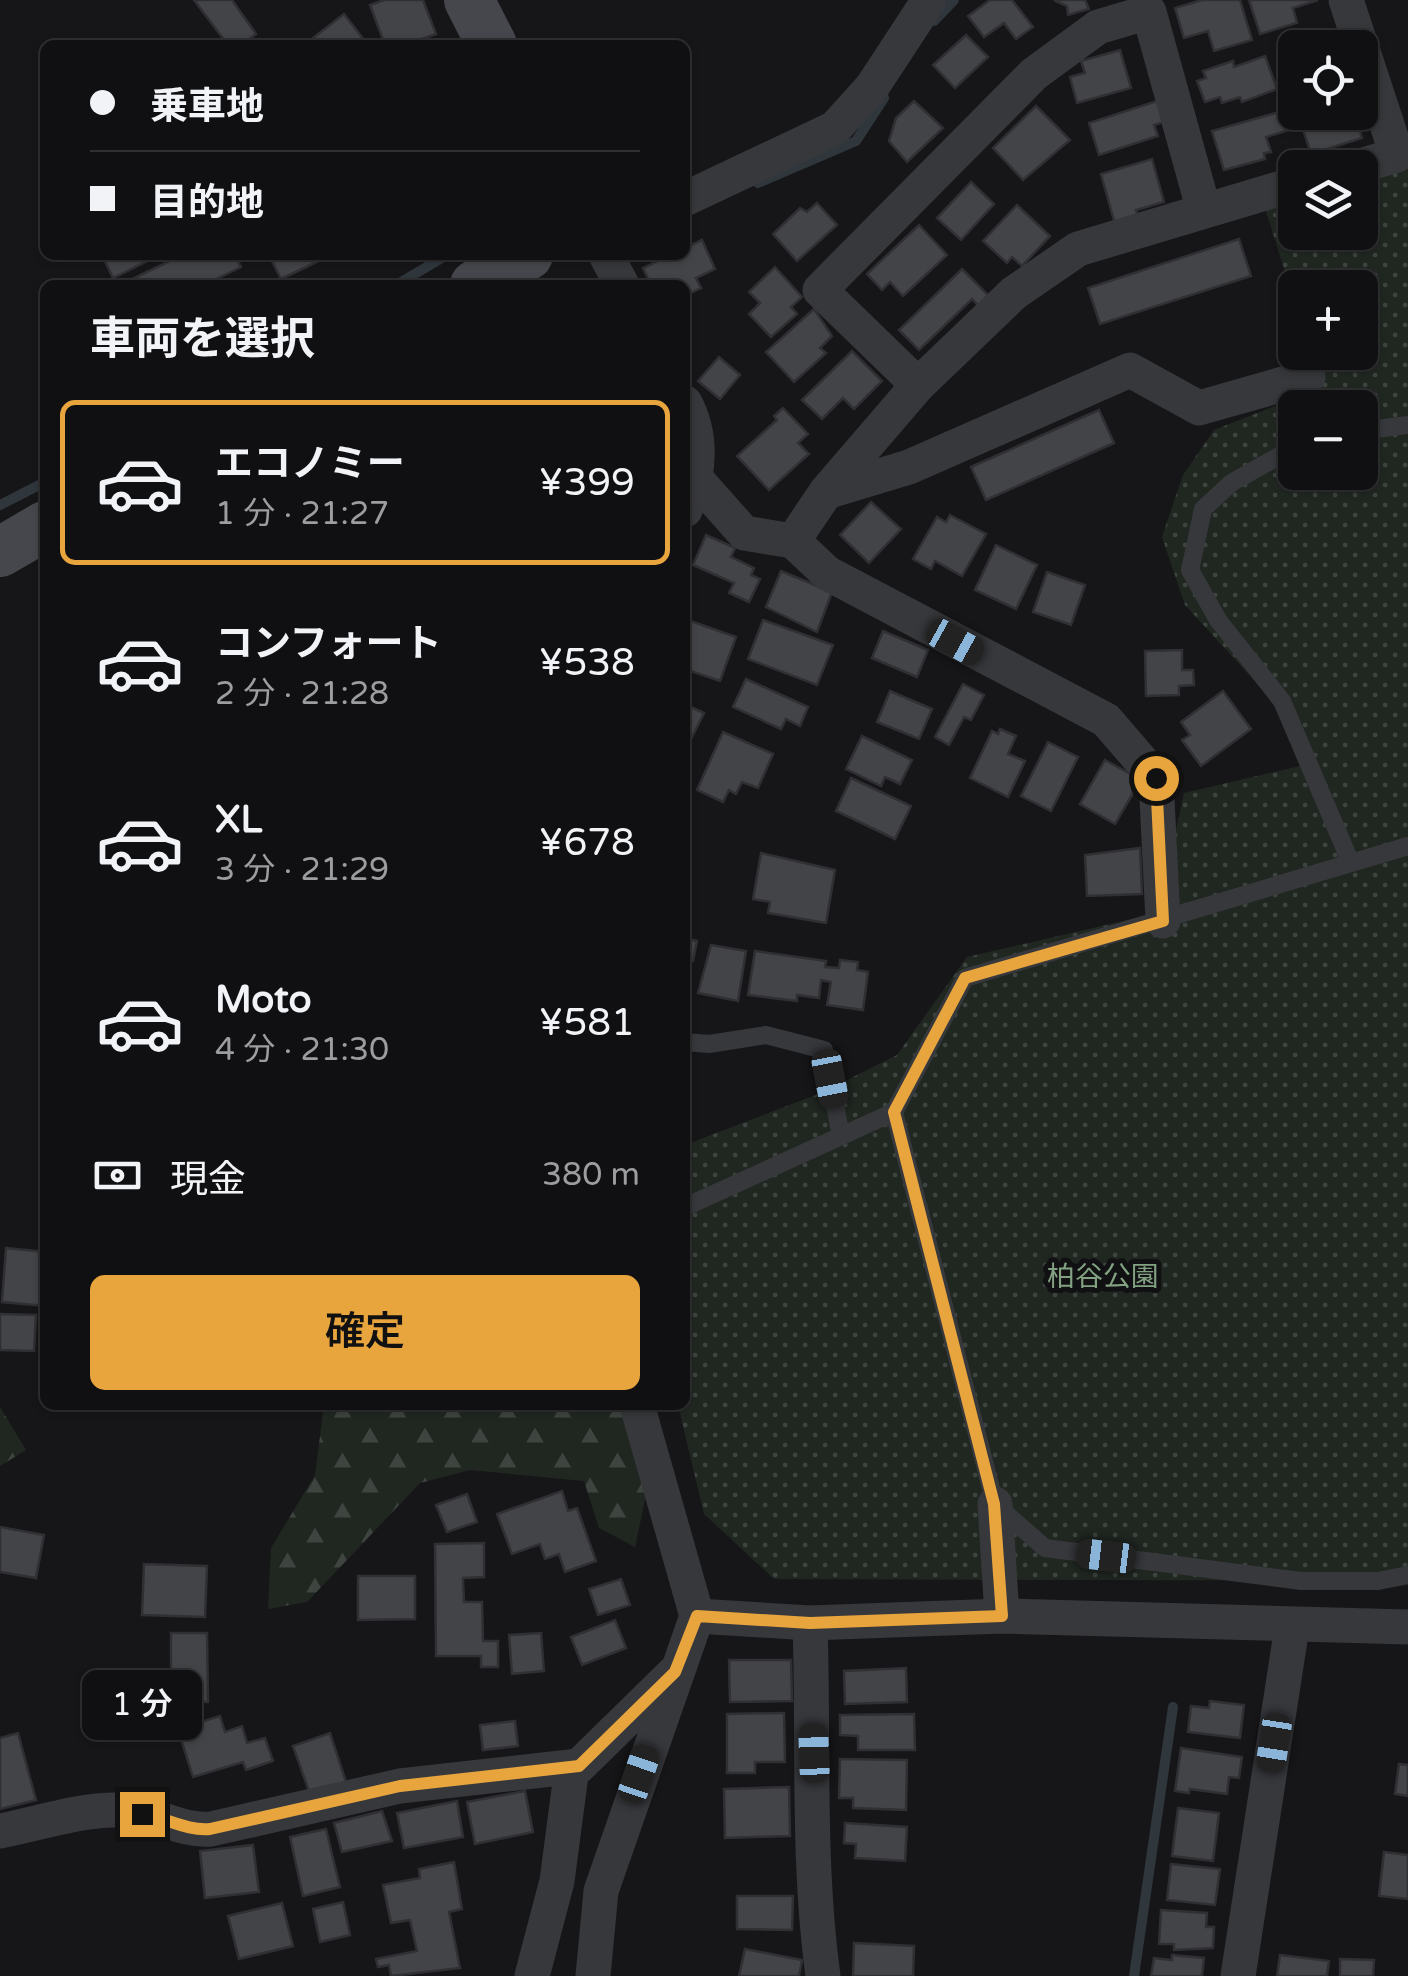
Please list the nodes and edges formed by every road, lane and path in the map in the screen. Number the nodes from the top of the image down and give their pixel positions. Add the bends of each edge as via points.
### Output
1 (469, 0) edge
2 (929, 0) edge
3 (1346, 0) edge
4 (489, 40) edge
5 (1378, 160) edge
6 (1278, 189) edge
7 (690, 197) edge
8 (1204, 211) junction
9 (519, 260) edge
10 (484, 280) edge
11 (1308, 377) dead end
12 (918, 385) junction
13 (690, 413) edge
14 (1408, 424) edge
15 (1378, 428) edge
16 (1278, 457) edge
17 (826, 492) junction
18 (691, 495) edge
19 (40, 529) edge
20 (793, 541) junction
21 (0, 552) edge
22 (1408, 846) edge
23 (1350, 860) junction
24 (1163, 921) junction
25 (690, 1042) edge
26 (894, 1112) junction
27 (841, 1136) junction
28 (690, 1205) edge
29 (638, 1410) edge
30 (994, 1504) junction
31 (1408, 1575) edge
32 (697, 1616) junction
33 (1002, 1616) junction
34 (810, 1623) junction
35 (1292, 1627) junction
36 (1408, 1628) edge
37 (675, 1672) junction
38 (572, 1768) junction
39 (0, 1830) edge
40 (532, 1976) edge
41 (593, 1976) edge
42 (822, 1976) edge
43 (1238, 1976) edge

1 - 4 street
2 - 7 street via 835,128
3 - 5 street via 1397,154
6 - 8 street
8 - 12 street via 1078,250 1014,294
8 - 12 street via 1149,12 1098,28 1034,74 820,290
9 - 10 street
11 - 17 street via 1199,408 1130,370 909,468
12 - 17 street
13 - 18 street
14 - 15 lane
16 - 23 lane via 1231,483 1203,509 1190,570 1218,620 1282,700
17 - 20 street
18 - 20 street via 744,533
19 - 21 street
20 - 24 street via 828,573 1106,720 1156,778
22 - 23 lane
23 - 24 lane
24 - 26 lane via 965,978
25 - 27 lane via 766,1034 824,1050
26 - 27 lane
26 - 30 lane
27 - 28 lane
29 - 32 street
30 - 31 lane via 1045,1548 1301,1580
30 - 33 street
32 - 34 street
32 - 37 street
33 - 34 street
33 - 35 street
34 - 42 street via 812,1891
35 - 36 street
35 - 43 street
37 - 38 street via 587,1762
37 - 41 street via 601,1891
38 - 39 street via 400,1786 210,1829 191,1831 167,1818 117,1810
38 - 40 street via 557,1881

